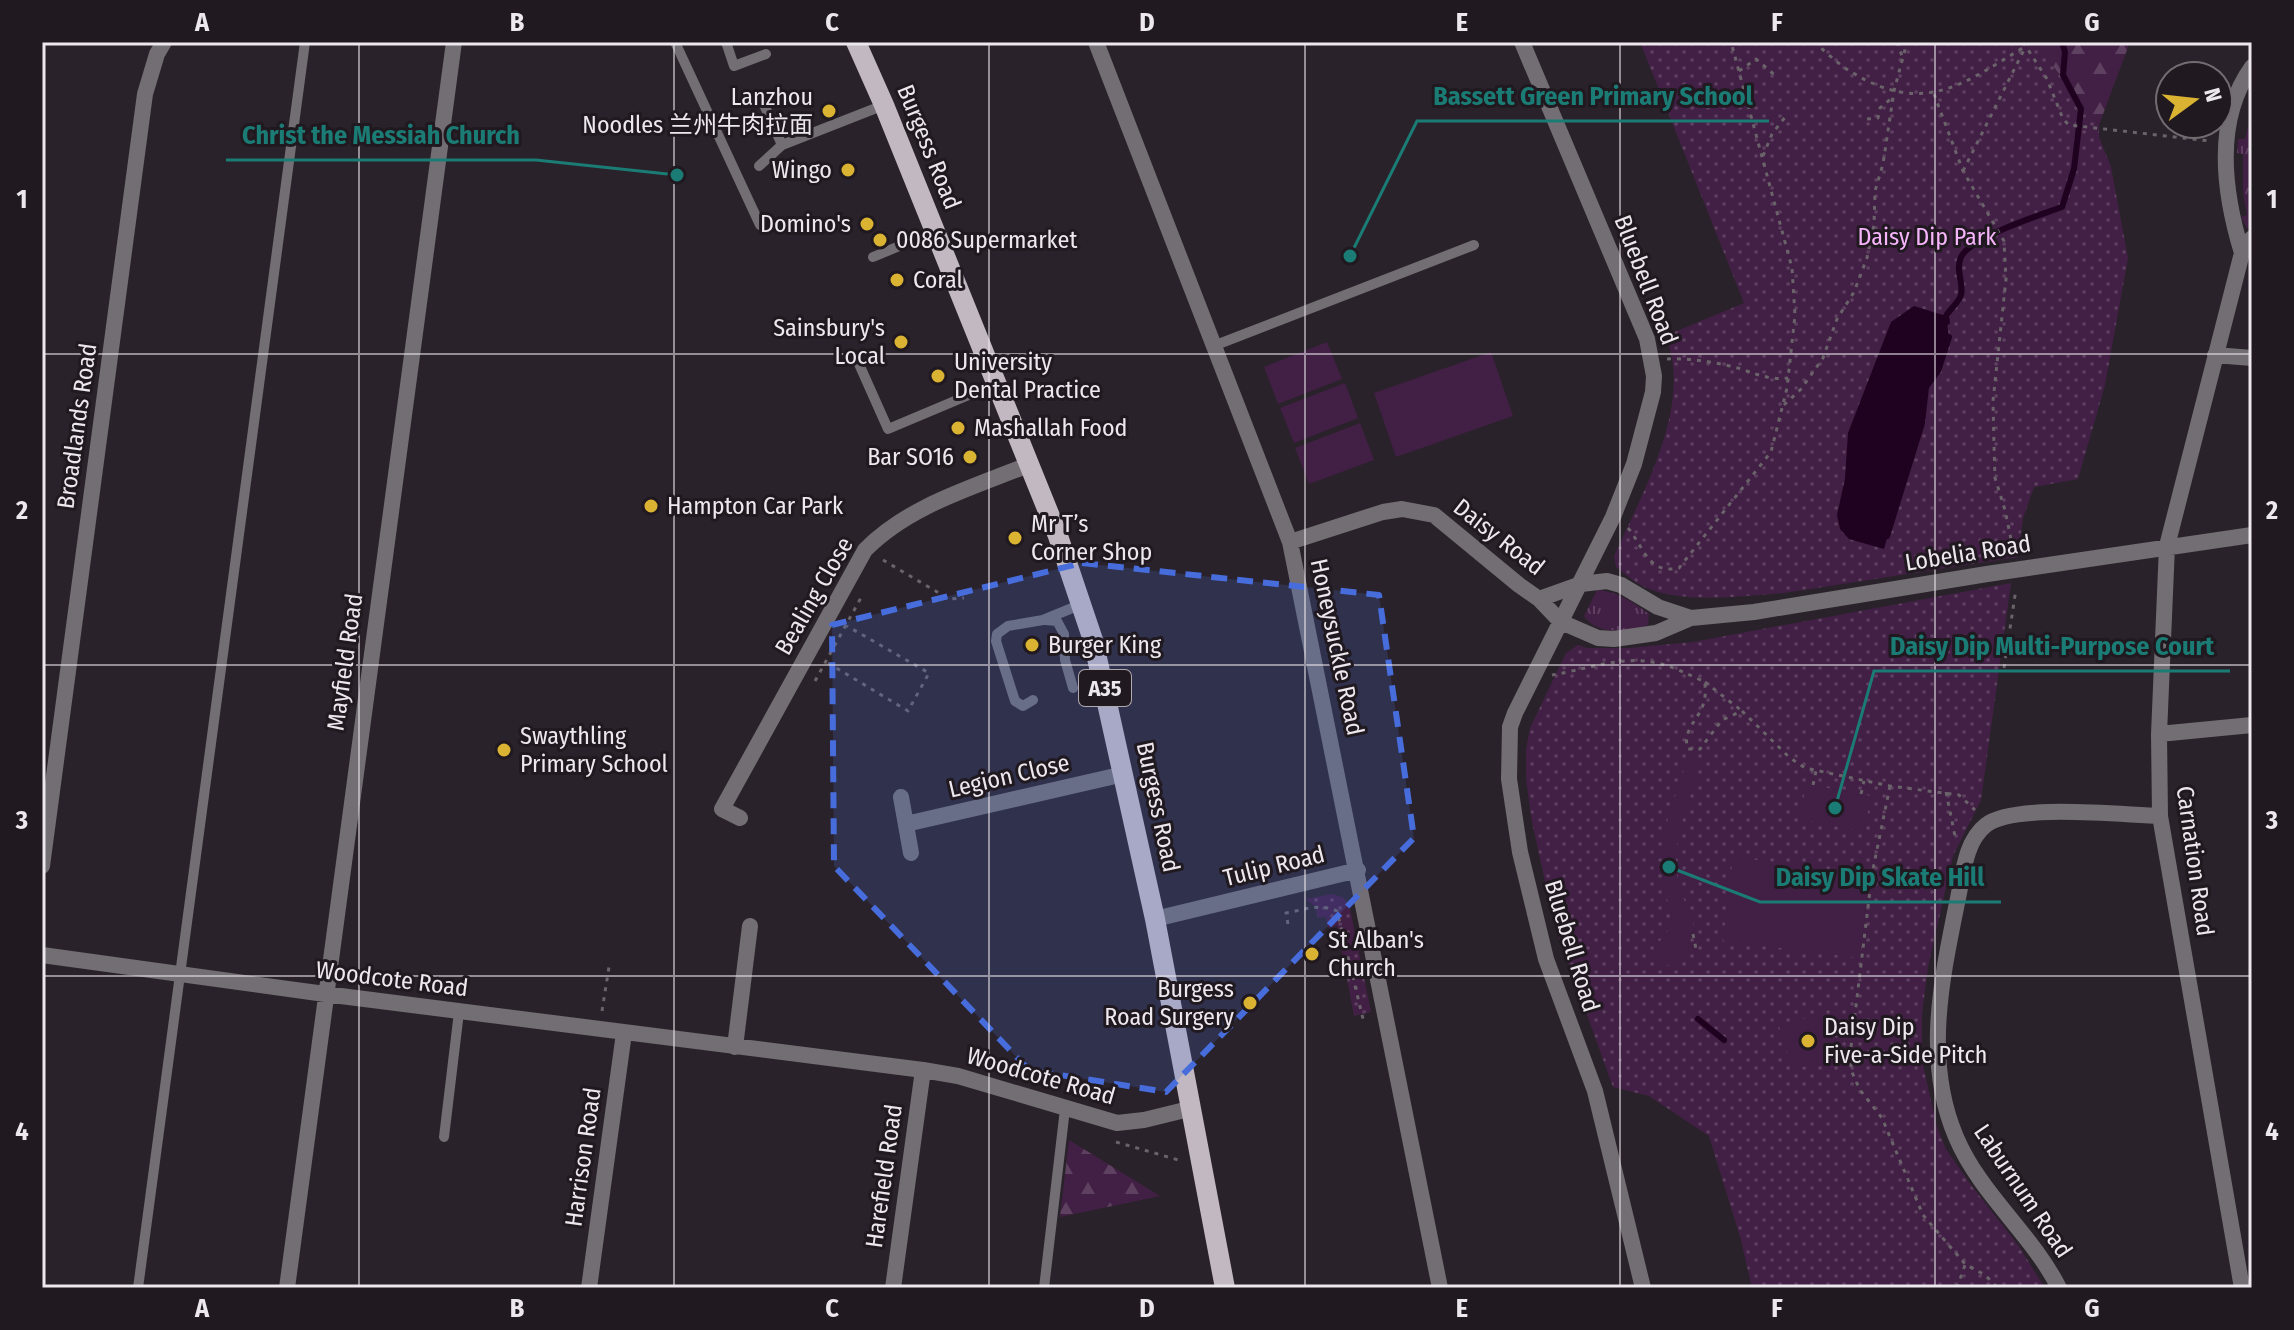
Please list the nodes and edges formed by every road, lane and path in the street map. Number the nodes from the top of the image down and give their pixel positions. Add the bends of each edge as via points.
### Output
1 (164, 42) edge
2 (305, 42) edge
3 (454, 42) edge
4 (675, 42) edge
5 (726, 42) edge
6 (856, 42) edge
7 (1096, 42) edge
8 (1522, 42) edge
9 (1731, 42) edge
10 (1814, 42) edge
11 (1897, 42) edge
12 (1907, 42) edge
13 (2024, 44) edge
14 (766, 54) dead end
15 (1903, 59) junction
16 (2252, 67) edge
17 (1739, 71) junction
18 (1777, 77) dead end
19 (1894, 94) junction
20 (1934, 94) junction
21 (761, 98) dead end
22 (884, 105) junction
23 (1786, 116) dead end
24 (1867, 119) dead end
25 (2226, 143) junction
26 (782, 145) junction
27 (1763, 156) junction
28 (759, 166) dead end
29 (1963, 171) junction
30 (760, 225) dead end
31 (935, 231) junction
32 (2252, 238) edge
33 (1474, 245) dead end
34 (2242, 253) junction
35 (873, 257) dead end
36 (1216, 345) junction
37 (2215, 355) junction
38 (1684, 358) dead end
39 (2252, 358) edge
40 (859, 364) dead end
41 (1788, 378) junction
42 (995, 384) junction
43 (1784, 405) junction
44 (1028, 465) junction
45 (1613, 517) junction
46 (2252, 535) edge
47 (1290, 542) junction
48 (2167, 546) junction
49 (865, 550) junction
50 (2018, 569) junction
51 (1581, 584) junction
52 (964, 598) dead end
53 (1539, 599) junction
54 (1082, 604) junction
55 (1691, 618) junction
56 (1043, 620) junction
57 (1561, 622) junction
58 (847, 626) dead end
59 (826, 662) dead end
60 (2004, 668) dead end
61 (1533, 677) junction
62 (1705, 682) junction
63 (1073, 688) dead end
64 (1033, 700) dead end
65 (1742, 711) junction
66 (2252, 725) edge
67 (2159, 734) junction
68 (1816, 771) junction
69 (1124, 774) junction
70 (1864, 781) junction
71 (1813, 785) dead end
72 (1890, 786) junction
73 (1946, 792) junction
74 (1861, 794) dead end
75 (901, 797) dead end
76 (1970, 804) dead end
77 (2160, 816) junction
78 (740, 818) dead end
79 (906, 824) junction
80 (911, 853) dead end
81 (1967, 859) junction
82 (42, 866) edge
83 (1358, 870) junction
84 (1155, 919) junction
85 (1288, 924) dead end
86 (750, 926) dead end
87 (1693, 934) dead end
88 (1696, 949) dead end
89 (42, 955) edge
90 (609, 967) dead end
91 (180, 974) junction
92 (325, 994) junction
93 (459, 1012) junction
94 (1364, 1023) dead end
95 (599, 1030) junction
96 (624, 1033) junction
97 (735, 1047) junction
98 (923, 1070) junction
99 (1065, 1109) junction
100 (1189, 1109) junction
101 (444, 1137) dead end
102 (1107, 1139) dead end
103 (1199, 1158) junction
104 (1965, 1264) junction
105 (138, 1288) edge
106 (287, 1288) edge
107 (589, 1288) edge
108 (893, 1288) edge
109 (1044, 1288) edge
110 (1225, 1288) edge
111 (1440, 1288) edge
112 (1643, 1288) edge
113 (1957, 1288) edge
114 (1998, 1288) edge
115 (2059, 1288) edge
116 (2242, 1288) edge

1 - 82 street, Broadlands Road via 145,94
2 - 91 lane
3 - 92 street, Mayfield Road
4 - 30 lane
5 - 14 lane via 734,66
6 - 22 main road, Burgess Road / A35
7 - 36 street, Honeysuckle Road
8 - 45 street, Bluebell Road via 1652,359 1653,392 1646,422
9 - 17 path
10 - 19 path via 1852,73
11 - 15 path
12 - 15 path
13 - 20 path via 1968,81
13 - 25 path via 2069,125
13 - 29 path
15 - 19 path
16 - 25 street via 2234,105
17 - 18 path via 1756,59
17 - 27 path
19 - 20 path
19 - 24 path via 1878,118
19 - 43 path via 1867,258 1823,358
20 - 29 path
21 - 26 lane
22 - 26 lane
22 - 31 main road, Burgess Road / A35
23 - 27 path
25 - 34 street via 2230,216
26 - 28 lane
27 - 41 path via 1792,268 1795,315
29 - 50 path via 2004,241 2006,279 1993,401 1995,478
31 - 35 lane
31 - 42 main road, Burgess Road / A35
32 - 34 street, Carnation Road
33 - 36 lane
34 - 37 street, Carnation Road
36 - 47 street, Honeysuckle Road
37 - 39 street
37 - 48 street, Carnation Road
38 - 41 path via 1760,377
40 - 42 lane via 888,429
41 - 43 path
42 - 44 main road, Burgess Road / A35
43 - 45 path via 1771,452 1679,568 1658,567 1646,558 1631,531
44 - 49 street, Bealing Close via 939,501 881,534
44 - 54 main road, Burgess Road / A35
45 - 51 street, Bluebell Road
46 - 48 street, Lobelia Road
47 - 53 street, Daisy Road via 1383,512 1418,510 1434,515
47 - 83 street, Honeysuckle Road
48 - 50 street, Lobelia Road
48 - 67 street, Carnation Road
49 - 52 path via 949,599
49 - 78 street, Bealing Close via 722,809
50 - 55 street, Lobelia Road
50 - 60 path
51 - 53 street, Daisy Road
51 - 55 street, Lobelia Road via 1621,585 1658,607
51 - 57 street, Bluebell Road
53 - 57 street, Daisy Road
54 - 56 lane
54 - 69 main road, Burgess Road / A35
55 - 57 street, Lobelia Road via 1629,639 1598,638
56 - 63 lane via 1057,621 1063,630
56 - 64 lane via 1008,626 996,638 1017,704
57 - 61 street, Bluebell Road
58 - 59 path via 929,673 908,711
61 - 62 path via 1649,661
61 - 112 street, Bluebell Road via 1510,727 1514,823 1546,959 1595,1091
62 - 65 path
62 - 65 path via 1704,703 1685,742 1688,749 1700,749 1722,720
65 - 68 path via 1789,757
66 - 67 street
67 - 77 street, Carnation Road
68 - 70 path
68 - 71 path
69 - 79 street, Legion Close
69 - 84 main road, Burgess Road / A35
70 - 72 path
70 - 74 path
72 - 73 path
72 - 104 path via 1872,874 1851,1070 1882,1118 1923,1215
73 - 76 path
73 - 81 path via 1956,843
75 - 79 street
77 - 81 street, Laburnum Road via 2010,815 1986,824
77 - 116 street, Carnation Road
79 - 80 street
81 - 115 street, Laburnum Road via 1937,1019 1946,1108 1956,1139 1977,1174
83 - 84 street, Tulip Road
83 - 111 street, Honeysuckle Road
84 - 100 main road, Burgess Road / A35
85 - 94 path via 1286,913 1326,906 1337,911
86 - 97 street
87 - 88 path
89 - 91 street, Woodcote Road
90 - 95 path
91 - 92 street, Woodcote Road
91 - 105 lane
92 - 93 street, Woodcote Road
92 - 106 street, Mayfield Road
93 - 95 street, Woodcote Road
93 - 101 lane
95 - 96 street, Woodcote Road
96 - 97 street, Woodcote Road
96 - 107 street, Harrison Road
97 - 98 street, Woodcote Road
98 - 99 street, Woodcote Road
98 - 108 street, Harefield Road
99 - 100 street, Woodcote Road via 1117,1123
99 - 109 lane
100 - 103 main road, Burgess Road / A35
102 - 103 path via 1181,1162
103 - 110 main road, Burgess Road / A35
104 - 113 path
104 - 114 path

